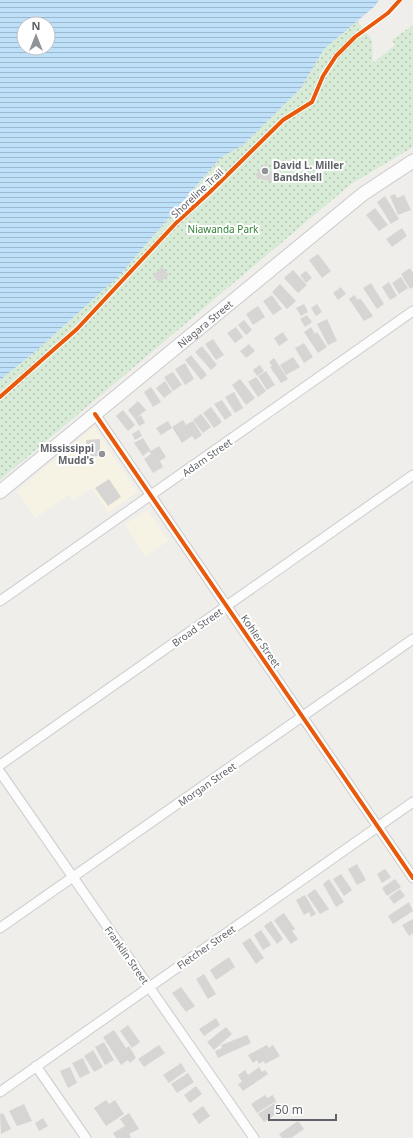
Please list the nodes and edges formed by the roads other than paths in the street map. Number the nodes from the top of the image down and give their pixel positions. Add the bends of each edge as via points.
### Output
1 (413, 161) edge
2 (413, 311) edge
3 (95, 414) junction
4 (413, 474) edge
5 (0, 492) edge
6 (151, 496) junction
7 (0, 601) edge
8 (227, 606) junction
9 (413, 639) edge
10 (303, 716) junction
11 (0, 765) edge
12 (0, 772) edge
13 (413, 802) edge
14 (378, 827) junction
15 (72, 878) junction
16 (413, 878) edge
17 (0, 928) edge
18 (149, 987) junction
19 (36, 1066) junction
20 (0, 1092) edge
21 (86, 1138) edge
22 (254, 1138) edge

1 - 3 main road, Niagara Street via 363,194
2 - 6 street, Adam Street
3 - 5 main road, Niagara Street
3 - 6 street, Kohler Street
4 - 8 street, Broad Street
6 - 7 street, Adam Street
6 - 8 street, Kohler Street
8 - 10 street, Kohler Street
8 - 11 street, Broad Street
9 - 10 street, Morgan Street
10 - 14 street, Kohler Street
10 - 15 street, Morgan Street
12 - 15 street, Franklin Street
13 - 14 street, Fletcher Street
14 - 16 street, Kohler Street
14 - 18 street, Fletcher Street
15 - 17 street, Morgan Street
15 - 18 street, Franklin Street
18 - 19 street, Fletcher Street
18 - 22 street, Franklin Street
19 - 20 street, Fletcher Street
19 - 21 street

